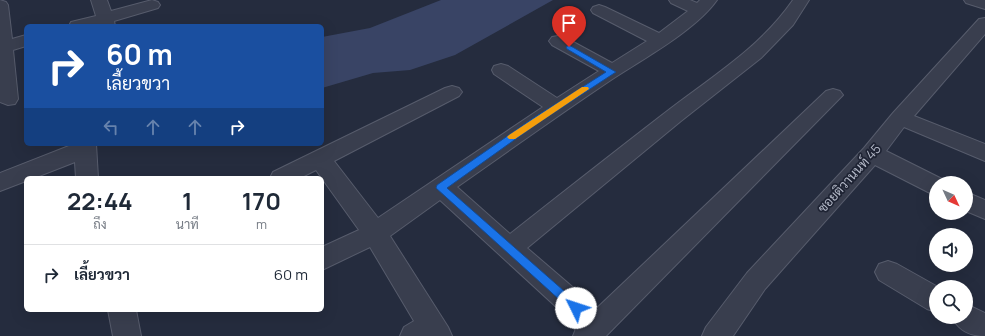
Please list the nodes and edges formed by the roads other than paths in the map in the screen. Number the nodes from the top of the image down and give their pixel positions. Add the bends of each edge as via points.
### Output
1 (99, 0) edge
2 (677, 0) edge
3 (801, 0) edge
4 (972, 0) edge
5 (985, 4) edge
6 (0, 5) edge
7 (152, 5) dead end
8 (705, 5) edge
9 (599, 10) dead end
10 (106, 22) edge
11 (92, 24) edge
12 (981, 34) edge
13 (24, 41) edge
14 (558, 41) dead end
15 (660, 41) junction
16 (2, 47) edge
17 (501, 70) dead end
18 (612, 72) junction
19 (452, 92) dead end
20 (833, 95) dead end
21 (8, 99) dead end
22 (557, 107) junction
23 (900, 118) junction
24 (86, 147) edge
25 (985, 153) edge
26 (872, 154) junction
27 (320, 159) junction
28 (87, 176) edge
29 (285, 176) edge
30 (0, 182) edge
31 (929, 182) edge
32 (441, 188) junction
33 (973, 204) edge
34 (985, 210) edge
35 (375, 233) junction
36 (510, 248) junction
37 (324, 257) edge
38 (888, 272) dead end
39 (929, 296) edge
40 (122, 312) edge
41 (973, 321) edge
42 (985, 328) edge
43 (592, 331) edge
44 (428, 333) edge
45 (127, 336) edge
46 (716, 336) edge

1 - 10 street
2 - 8 street
3 - 36 street via 787,21 755,54
4 - 5 street
6 - 16 street
7 - 10 street
8 - 15 street
9 - 15 street
10 - 11 street
12 - 23 street, ซอยติวานนท์ 45
13 - 16 street
14 - 18 street
15 - 18 street
16 - 21 street
17 - 22 street
18 - 22 street
19 - 27 street
20 - 43 street
22 - 32 street
23 - 25 street
23 - 26 street, ซอยติวานนท์ 45
24 - 28 street
24 - 30 street
26 - 31 street
26 - 46 street, ซอยติวานนท์ 45 via 756,281
27 - 29 street
27 - 35 street
32 - 35 street
32 - 36 street
33 - 34 street
35 - 37 street
35 - 44 street
36 - 43 street
38 - 39 street
40 - 45 street
41 - 42 street

